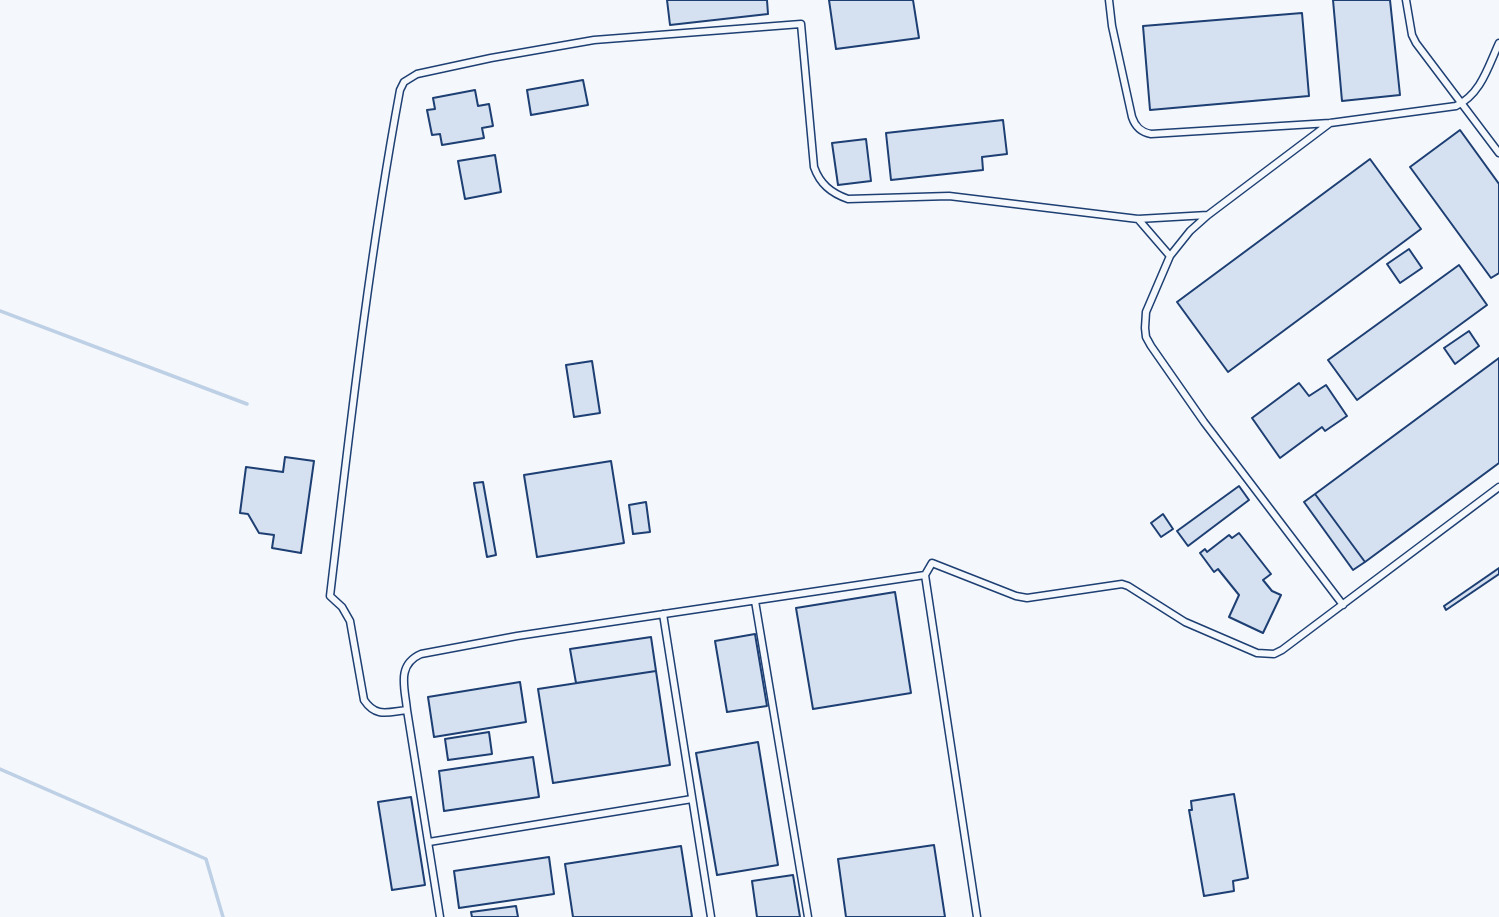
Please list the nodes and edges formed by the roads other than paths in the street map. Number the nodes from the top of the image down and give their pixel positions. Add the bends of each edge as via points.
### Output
1 (1109, 0) edge
2 (1406, 0) edge
3 (1499, 43) edge
4 (1462, 103) junction
5 (1330, 123) junction
6 (1499, 153) edge
7 (1208, 215) junction
8 (1138, 219) junction
9 (1170, 256) junction
10 (1499, 487) edge
11 (925, 575) junction
12 (755, 601) junction
13 (1342, 604) junction
14 (663, 614) junction
15 (407, 710) junction
16 (692, 799) junction
17 (429, 842) junction
18 (440, 917) edge
19 (711, 917) edge
20 (808, 917) edge
21 (977, 917) edge

1 - 5 lane via 1132,117 1142,131
2 - 4 lane via 1412,35
3 - 4 lane via 1477,90
4 - 5 lane
4 - 6 lane
5 - 7 lane
7 - 8 lane
7 - 9 lane
8 - 9 lane
8 - 15 lane via 948,196 848,199 838,195 823,184 814,167 801,24 594,40 408,78 400,90 368,280 330,596 350,621 369,708 381,713
9 - 13 lane via 1146,313 1144,328 1150,346
10 - 13 lane
11 - 12 lane
11 - 13 lane via 932,563 1027,598 1122,584 1185,622 1266,654 1282,650
11 - 21 lane
12 - 14 lane
12 - 20 lane
14 - 15 lane via 421,654 404,670
14 - 16 lane
15 - 17 lane
16 - 17 lane
16 - 19 lane
17 - 18 lane

